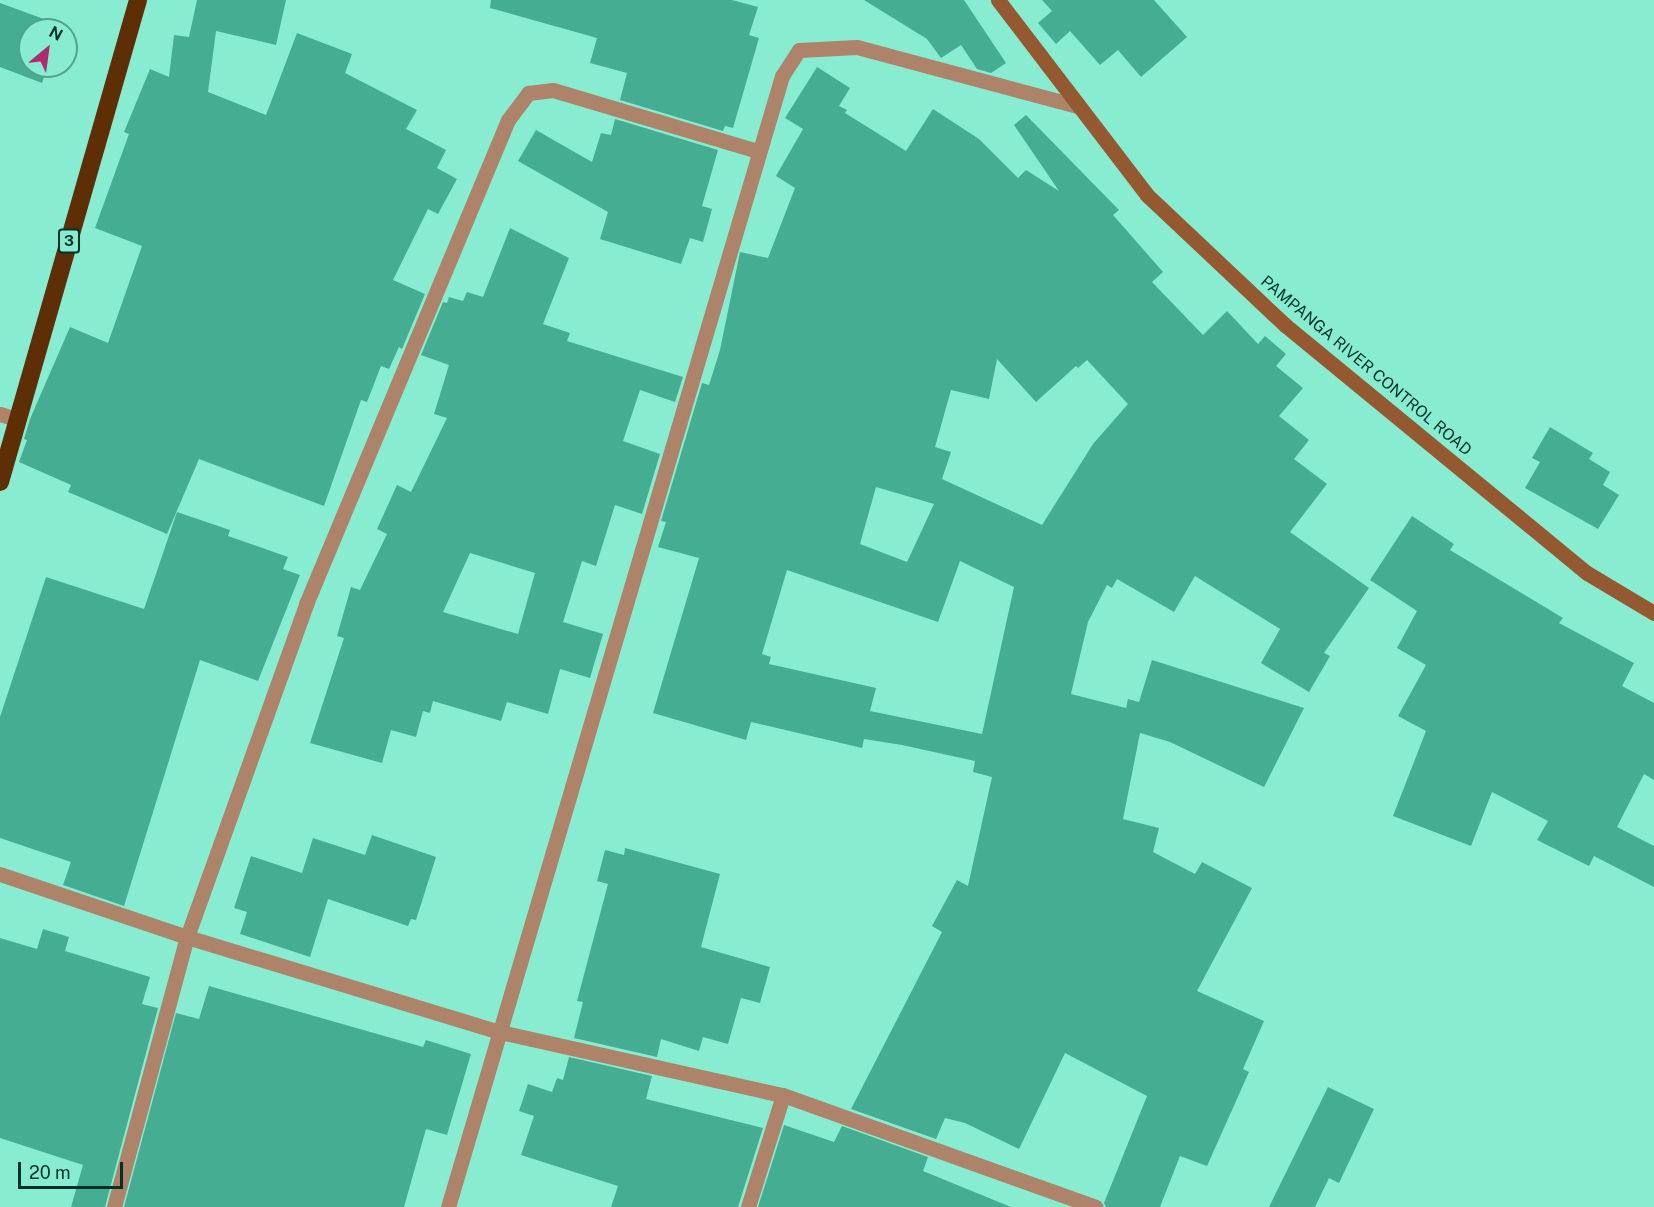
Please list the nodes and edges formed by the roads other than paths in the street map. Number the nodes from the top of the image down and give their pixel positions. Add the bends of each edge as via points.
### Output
1 (138, 0) edge
2 (998, 0) edge
3 (1077, 106) junction
4 (757, 152) junction
5 (0, 414) edge
6 (18, 420) junction
7 (0, 482) edge
8 (1654, 613) edge
9 (0, 874) edge
10 (187, 937) junction
11 (500, 1032) junction
12 (783, 1095) junction
13 (114, 1207) edge
14 (448, 1207) edge
15 (748, 1207) edge
16 (1096, 1207) edge

1 - 6 highway, 3
2 - 3 main road, PAMPANGA RIVER CONTROL ROAD
3 - 4 street via 857,47 822,46 799,50 782,76
3 - 8 main road, PAMPANGA RIVER CONTROL ROAD via 1147,195 1285,325 1587,573
4 - 10 street via 553,90 528,93 508,120 306,604
4 - 11 street
5 - 6 street
6 - 7 highway, 3
9 - 10 street
10 - 11 street
10 - 13 street
11 - 12 street
11 - 14 street
12 - 15 street
12 - 16 street

